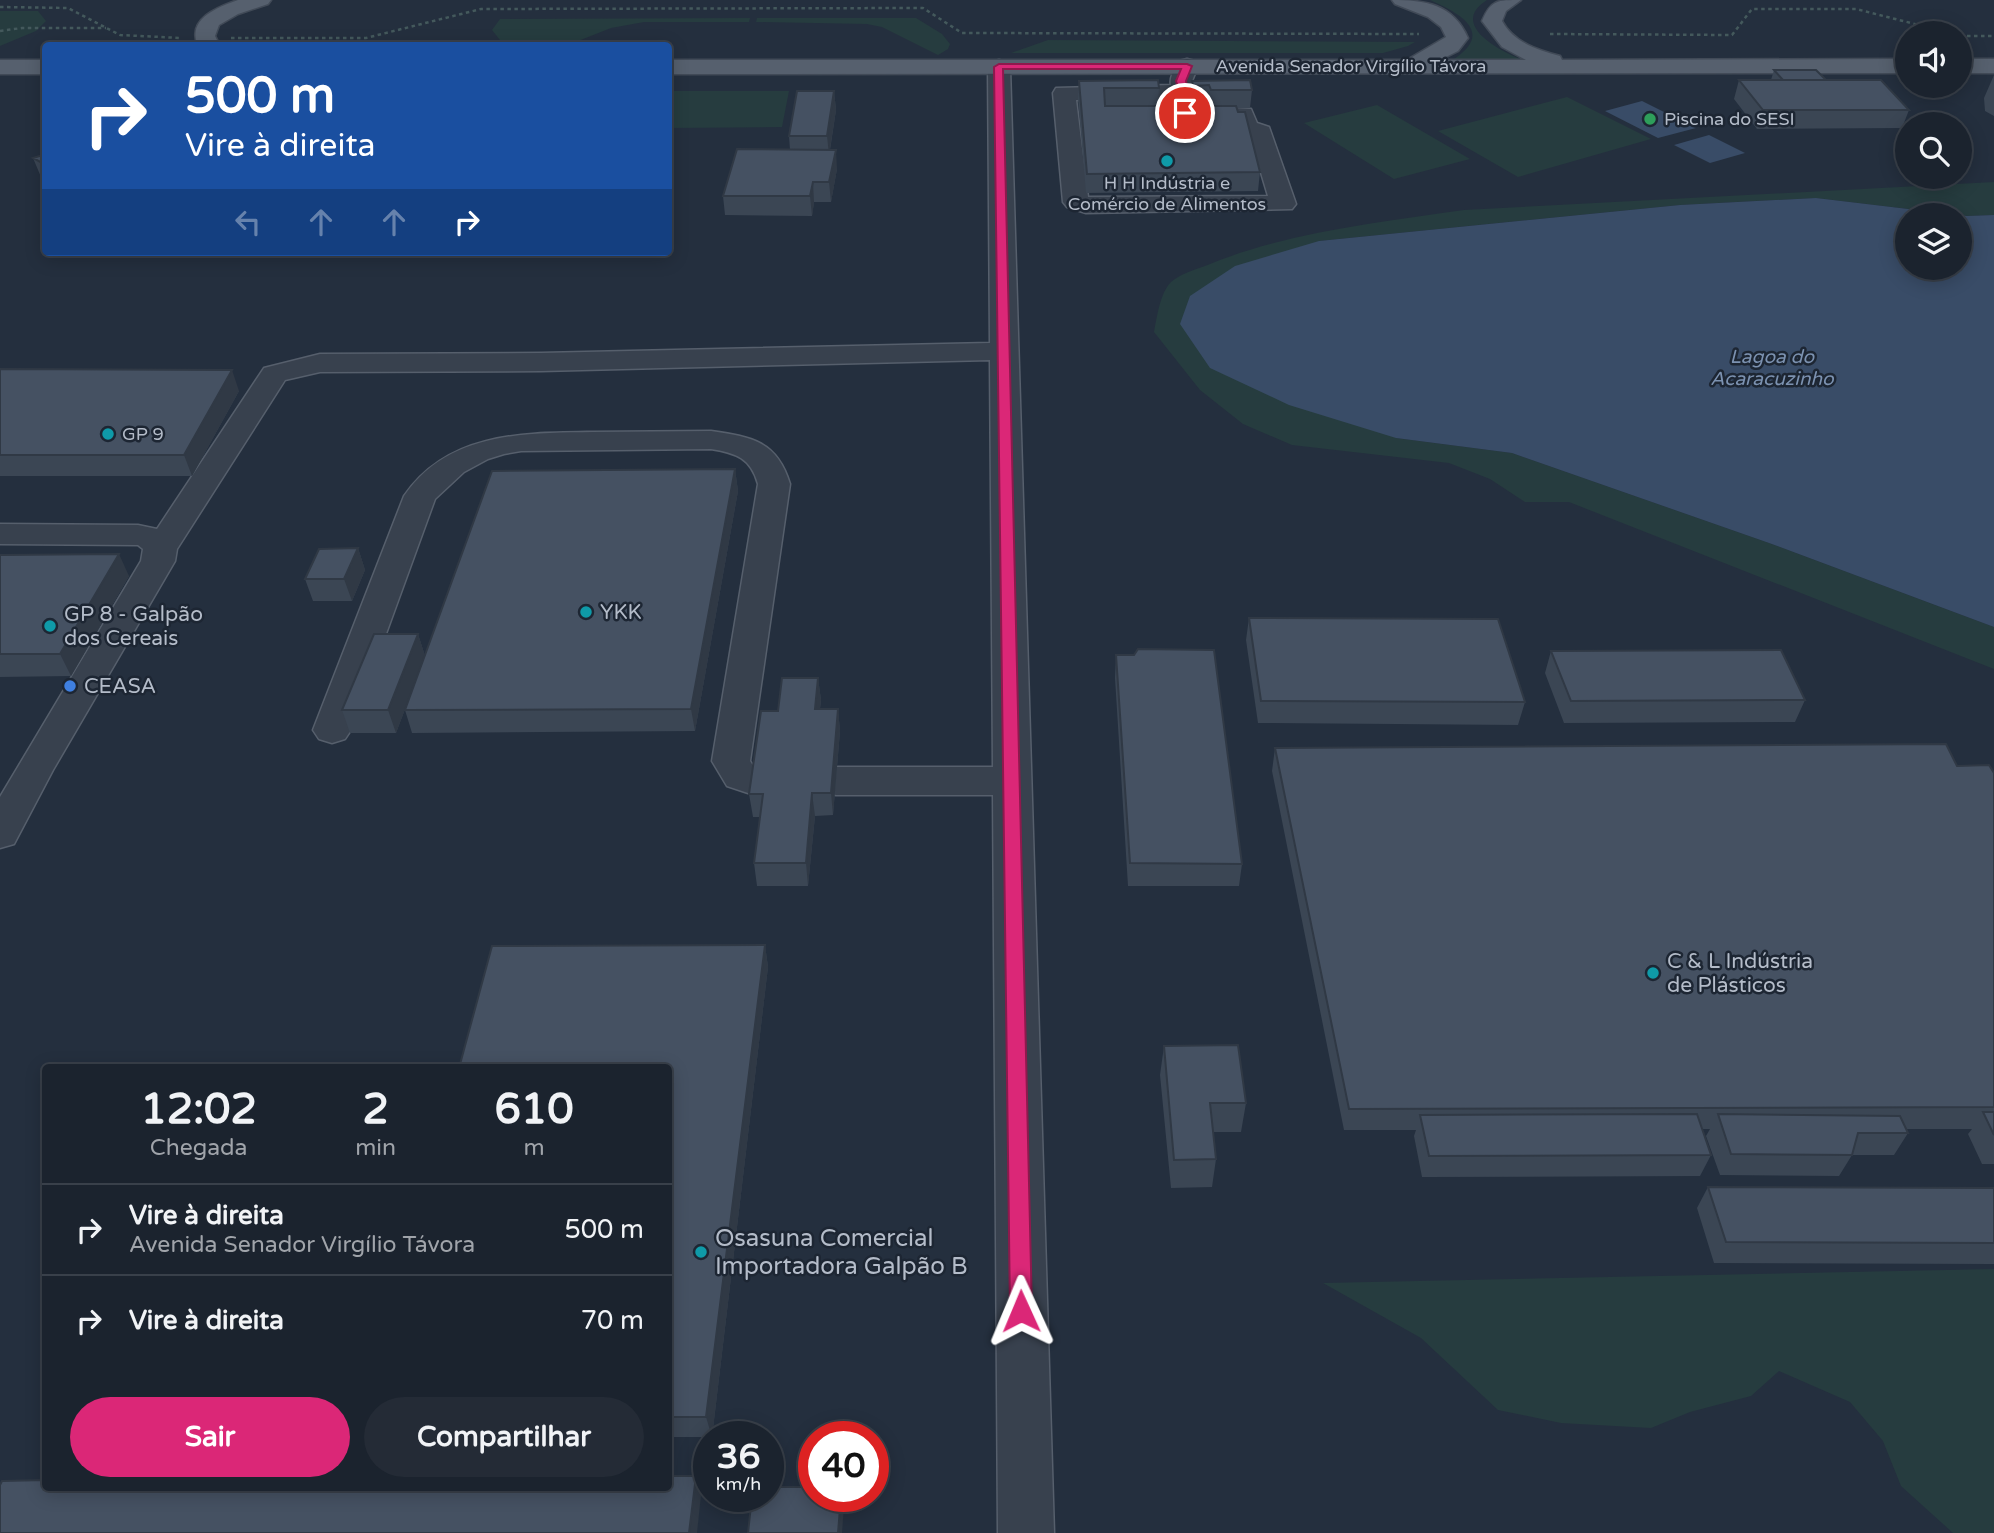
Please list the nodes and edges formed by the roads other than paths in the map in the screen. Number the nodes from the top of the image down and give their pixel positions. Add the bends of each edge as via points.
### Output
1 (261, 0) edge
2 (1402, 0) edge
3 (1511, 0) edge
4 (206, 42) edge
5 (1187, 66) junction
6 (1412, 66) junction
7 (1569, 66) junction
8 (1895, 66) edge
9 (1972, 66) edge
10 (1994, 66) edge
11 (0, 67) edge
12 (42, 67) edge
13 (672, 67) edge
14 (999, 67) junction
15 (1185, 92) junction
16 (1004, 351) junction
17 (0, 534) edge
18 (160, 549) junction
19 (332, 730) dead end
20 (17, 770) edge
21 (836, 781) edge
22 (1011, 781) junction
23 (758, 782) edge
24 (0, 834) edge
25 (1026, 1533) edge

1 - 4 main road via 208,23 202,32
2 - 6 main road via 1440,15 1457,38
3 - 7 main road via 1493,15 1500,34 1518,49
5 - 6 main road, Avenida Senador Virgílio Távora
5 - 14 main road, Avenida Senador Virgílio Távora
5 - 15 street via 1181,81
6 - 7 main road, Avenida Senador Virgílio Távora
7 - 8 main road, Avenida Senador Virgílio Távora
9 - 10 main road
11 - 12 main road
13 - 14 main road, Avenida Senador Virgílio Távora
14 - 16 street
15 - 15 street via 1064,93 1076,202 1283,204 1261,132 1247,127 1243,114 1185,113
16 - 18 street via 320,363 274,374
16 - 22 street
17 - 18 street via 138,535 155,538
18 - 20 street via 158,561
19 - 23 street via 420,496 442,471 489,446 521,442 711,440 740,444 756,452 770,464 774,484 731,761 738,776
20 - 24 street
21 - 22 street
22 - 25 street

